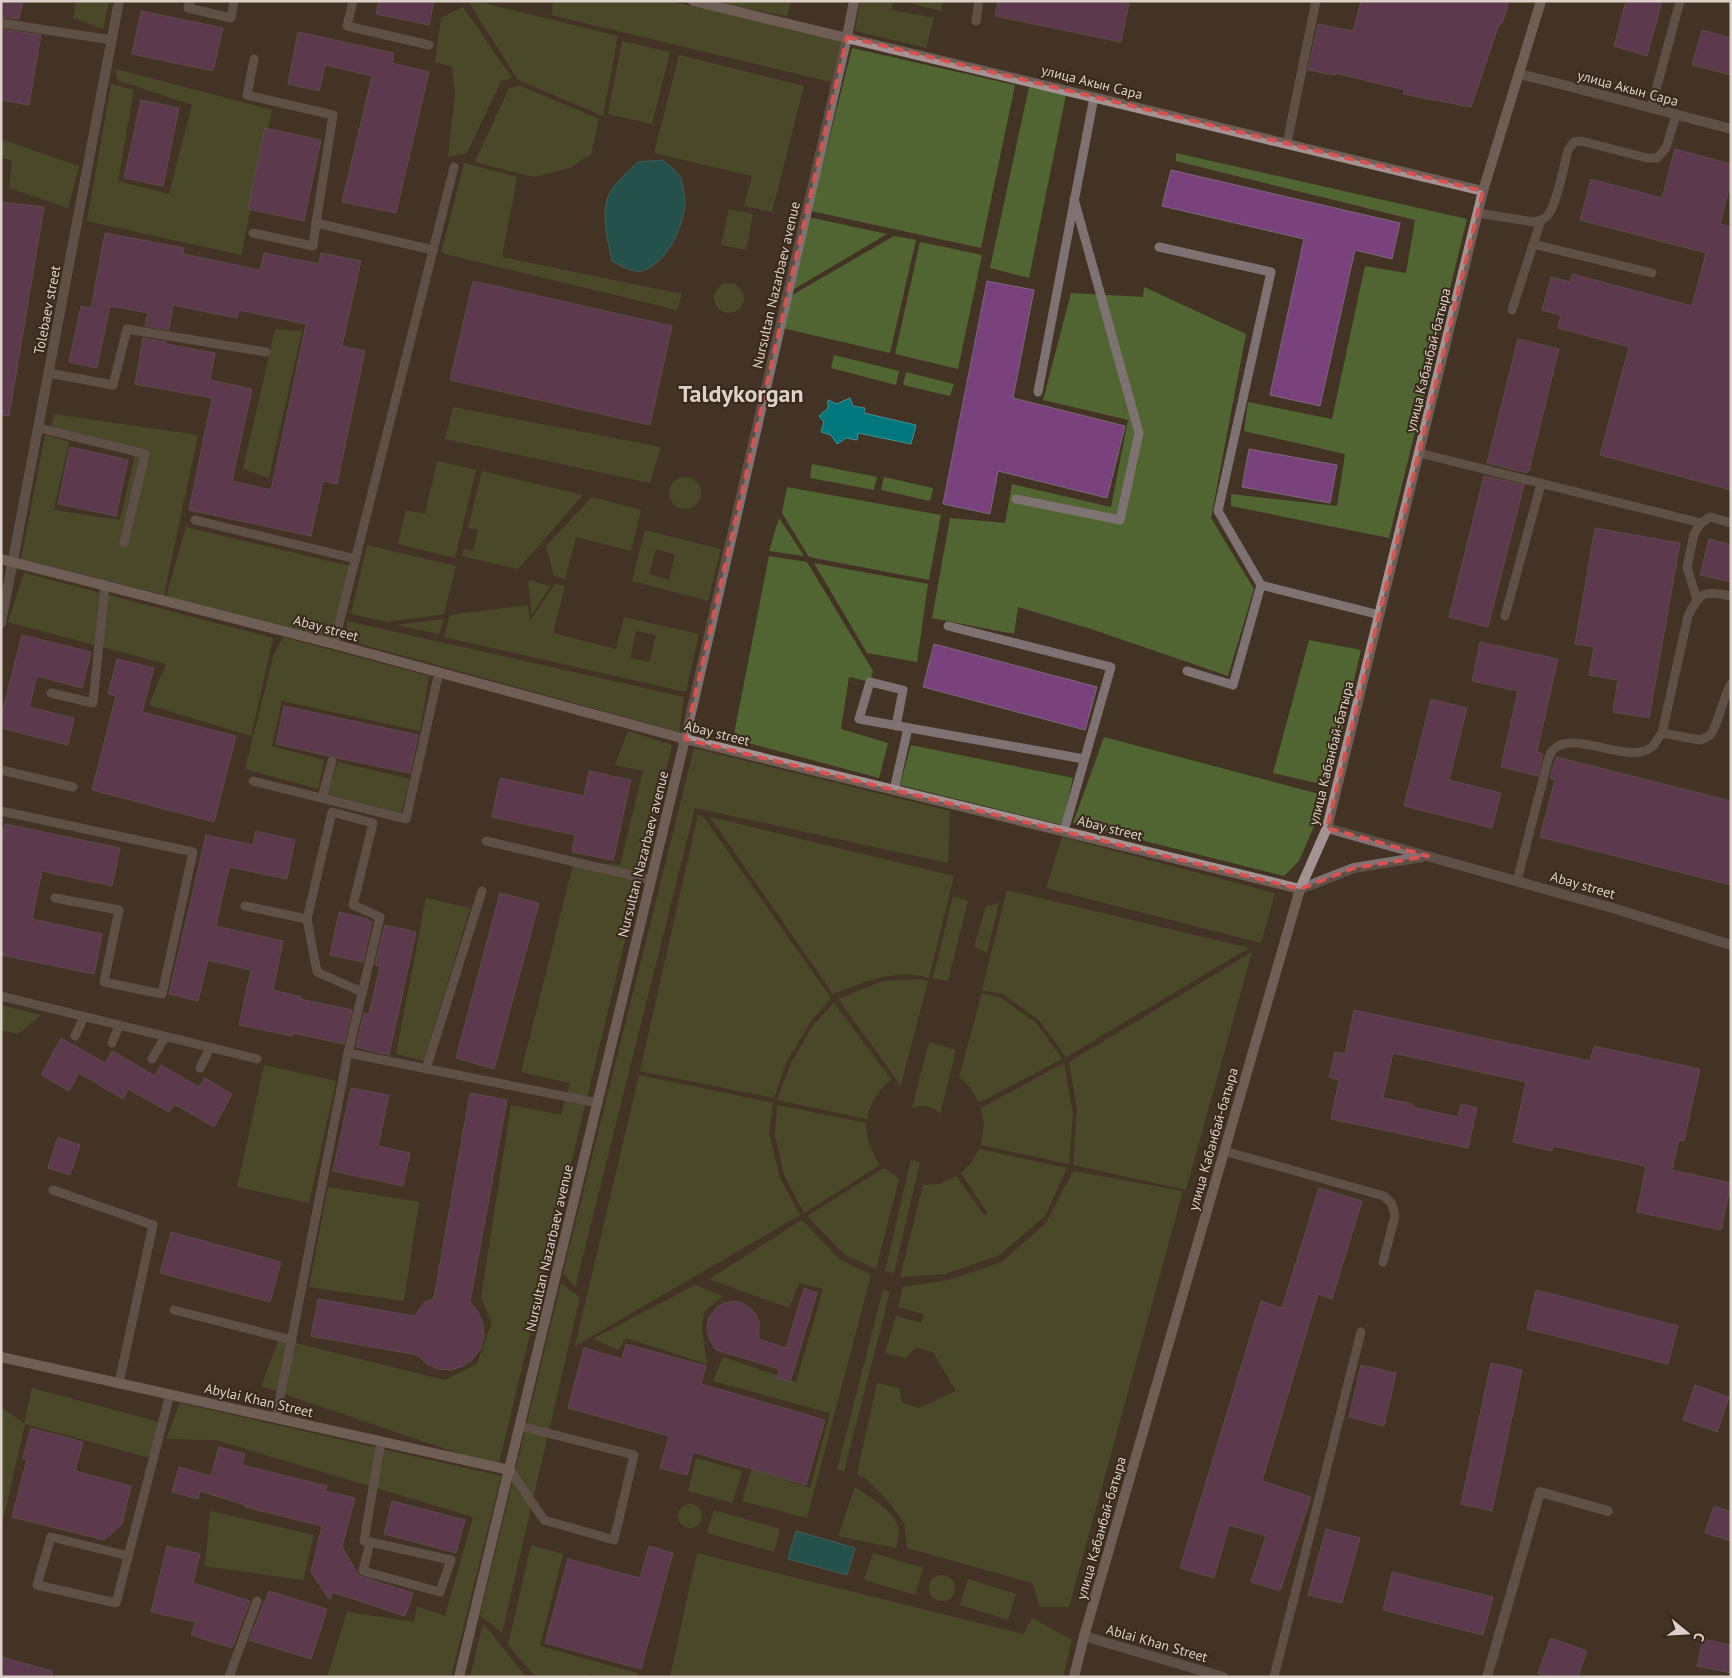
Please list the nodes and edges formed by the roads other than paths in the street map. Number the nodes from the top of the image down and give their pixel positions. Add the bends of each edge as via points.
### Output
1 (119, 1) edge
2 (190, 1) edge
3 (234, 1) edge
4 (353, 1) edge
5 (693, 1) edge
6 (854, 1) edge
7 (980, 1) edge
8 (1316, 1) edge
9 (1541, 1) edge
10 (1680, 1) edge
11 (710, 3) edge
12 (976, 21) dead end
13 (1, 23) edge
14 (847, 37) junction
15 (112, 40) junction
16 (429, 45) dead end
17 (254, 59) dead end
18 (1519, 74) junction
19 (1094, 97) junction
20 (1651, 108) junction
21 (1676, 115) junction
22 (1731, 129) edge
23 (1287, 143) junction
24 (454, 167) dead end
25 (1483, 191) junction
26 (1074, 199) junction
27 (1478, 212) junction
28 (1541, 220) junction
29 (316, 223) junction
30 (253, 233) dead end
31 (1533, 244) junction
32 (1159, 247) dead end
33 (433, 250) junction
34 (1652, 273) dead end
35 (1512, 310) dead end
36 (266, 352) dead end
37 (49, 373) junction
38 (1038, 392) dead end
39 (39, 428) junction
40 (1419, 453) junction
41 (1541, 484) junction
42 (1016, 499) dead end
43 (195, 520) dead end
44 (1701, 523) junction
45 (1731, 523) edge
46 (124, 543) dead end
47 (1, 558) edge
48 (356, 559) junction
49 (14, 561) junction
50 (105, 585) junction
51 (1261, 585) junction
52 (1731, 596) edge
53 (1697, 600) junction
54 (1380, 615) junction
55 (1505, 616) dead end
56 (1, 623) edge
57 (948, 626) dead end
58 (334, 644) junction
59 (439, 672) junction
60 (1186, 672) dead end
61 (1731, 684) edge
62 (50, 694) dead end
63 (896, 726) junction
64 (908, 728) junction
65 (1662, 733) junction
66 (685, 739) junction
67 (1084, 760) junction
68 (332, 761) dead end
69 (1, 770) edge
70 (253, 781) dead end
71 (73, 787) dead end
72 (894, 790) junction
73 (322, 798) junction
74 (1, 811) edge
75 (1327, 828) junction
76 (1064, 831) junction
77 (486, 841) dead end
78 (1428, 856) junction
79 (651, 880) junction
80 (1517, 881) junction
81 (1300, 888) junction
82 (482, 891) dead end
83 (55, 898) dead end
84 (245, 906) dead end
85 (307, 919) junction
86 (1731, 945) edge
87 (362, 992) junction
88 (1, 996) edge
89 (84, 1017) junction
90 (119, 1026) junction
91 (74, 1036) dead end
92 (165, 1037) junction
93 (112, 1043) dead end
94 (210, 1048) junction
95 (348, 1053) junction
96 (152, 1059) dead end
97 (257, 1060) dead end
98 (200, 1068) dead end
99 (426, 1069) junction
100 (598, 1103) junction
101 (1224, 1151) junction
102 (53, 1190) dead end
103 (1383, 1262) dead end
104 (174, 1310) dead end
105 (1361, 1332) dead end
106 (292, 1340) junction
107 (1, 1357) edge
108 (119, 1383) junction
109 (170, 1394) junction
110 (276, 1418) junction
111 (520, 1426) junction
112 (381, 1441) junction
113 (510, 1470) junction
114 (1608, 1511) dead end
115 (370, 1542) junction
116 (129, 1556) junction
117 (257, 1601) dead end
118 (1084, 1636) junction
119 (229, 1677) edge
120 (459, 1677) edge
121 (1074, 1677) edge
122 (1223, 1677) edge
123 (1274, 1677) edge
124 (1487, 1677) edge

1 - 15 street, Tolebaev street
2 - 3 lane via 188,8 231,18
4 - 16 lane via 347,26
5 - 11 main road, улица Акын Сара
6 - 14 main road
7 - 12 lane
8 - 23 lane
9 - 18 main road, улица Кабанбай-батыра
10 - 20 lane
11 - 14 main road, улица Акын Сара
13 - 15 lane
14 - 19 main road, улица Акын Сара
14 - 66 street, Nursultan Nazarbaev avenue
15 - 37 street, Tolebaev street
17 - 29 lane via 247,95 333,114
18 - 20 street, улица Акын Сара
18 - 25 main road, улица Кабанбай-батыра
19 - 23 main road, улица Акын Сара
19 - 26 lane
20 - 21 street, улица Акын Сара
21 - 22 street, улица Акын Сара
21 - 28 lane via 1666,148 1657,158 1574,142 1568,150 1552,207
23 - 25 main road, улица Акын Сара
24 - 33 lane
25 - 27 main road, улица Кабанбай-батыра
26 - 38 lane
26 - 42 lane via 1139,433 1120,520
27 - 28 lane via 1534,222
27 - 40 main road, улица Кабанбай-батыра
28 - 31 lane
29 - 30 lane via 313,246
29 - 33 lane
31 - 34 lane
31 - 35 lane
32 - 51 lane via 1271,272 1218,511
33 - 48 lane
36 - 37 lane via 127,329 113,385
37 - 39 street, Tolebaev street
39 - 46 lane via 145,454
39 - 49 street, Tolebaev street
40 - 41 lane
40 - 54 main road, улица Кабанбай-батыра
41 - 44 lane
41 - 55 lane
43 - 48 lane
44 - 45 lane via 1710,517
44 - 53 lane via 1694,534 1687,567
47 - 49 main road, Abay street
48 - 58 lane
49 - 50 main road, Abay street
49 - 56 street, Tolebaev street
50 - 58 main road, Abay street
50 - 62 lane via 93,703
51 - 54 lane
51 - 60 lane via 1233,685
52 - 53 lane via 1709,592
53 - 65 lane via 1688,616
54 - 75 main road, улица Кабанбай-батыра
57 - 67 lane via 1110,667
58 - 59 main road, Abay street
59 - 66 main road, Abay street
59 - 73 lane via 406,819
61 - 65 lane via 1713,732 1706,738 1700,740
63 - 63 lane via 859,719 870,682 903,690
63 - 64 lane
64 - 67 lane
64 - 72 lane
65 - 80 lane via 1653,746 1634,753 1578,743 1561,744 1552,751
66 - 72 main road, Abay street
66 - 79 main road, Nursultan Nazarbaev avenue
67 - 76 lane
68 - 73 lane
69 - 71 lane
70 - 73 lane
72 - 76 main road, Abay street
74 - 83 lane via 193,852 162,994 104,982 119,910
75 - 78 street, Abay street
75 - 81 main road, улица Кабанбай-батыра
76 - 81 main road, Abay street
77 - 79 lane
78 - 80 street, Abay street
78 - 81 street, Abay street via 1354,868
79 - 100 main road, Nursultan Nazarbaev avenue
80 - 86 street, Abay street
81 - 101 main road, улица Кабанбай-батыра
82 - 99 lane
84 - 85 lane
85 - 87 lane via 317,972
85 - 87 lane via 332,812 373,823 353,905 380,916
87 - 95 lane
88 - 89 lane
89 - 90 lane
89 - 91 lane
90 - 92 lane
90 - 93 lane
92 - 94 lane
92 - 96 lane
94 - 97 lane
94 - 98 lane
95 - 99 lane
95 - 106 lane
99 - 100 lane
100 - 111 main road, Nursultan Nazarbaev avenue
101 - 103 lane via 1384,1196 1392,1204 1395,1216
101 - 118 main road, улица Кабанбай-батыра
102 - 108 lane via 153,1226
104 - 106 lane
105 - 123 lane
106 - 110 lane
107 - 108 main road, Abylai Khan Street
108 - 109 main road, Abylai Khan Street
109 - 110 main road, Abylai Khan Street
109 - 116 lane
110 - 112 main road, Abylai Khan Street
111 - 113 main road, Nursultan Nazarbaev avenue
111 - 113 lane via 634,1455 614,1540 544,1520
112 - 113 main road, Abylai Khan Street
112 - 115 lane via 364,1541
113 - 120 main road, Nursultan Nazarbaev avenue
114 - 124 street via 1540,1492
115 - 115 lane via 451,1560 440,1592 363,1571
116 - 116 lane via 116,1603 38,1585 50,1537
117 - 119 lane
118 - 121 main road, улица Кабанбай-батыра
118 - 122 street, Ablai Khan Street

